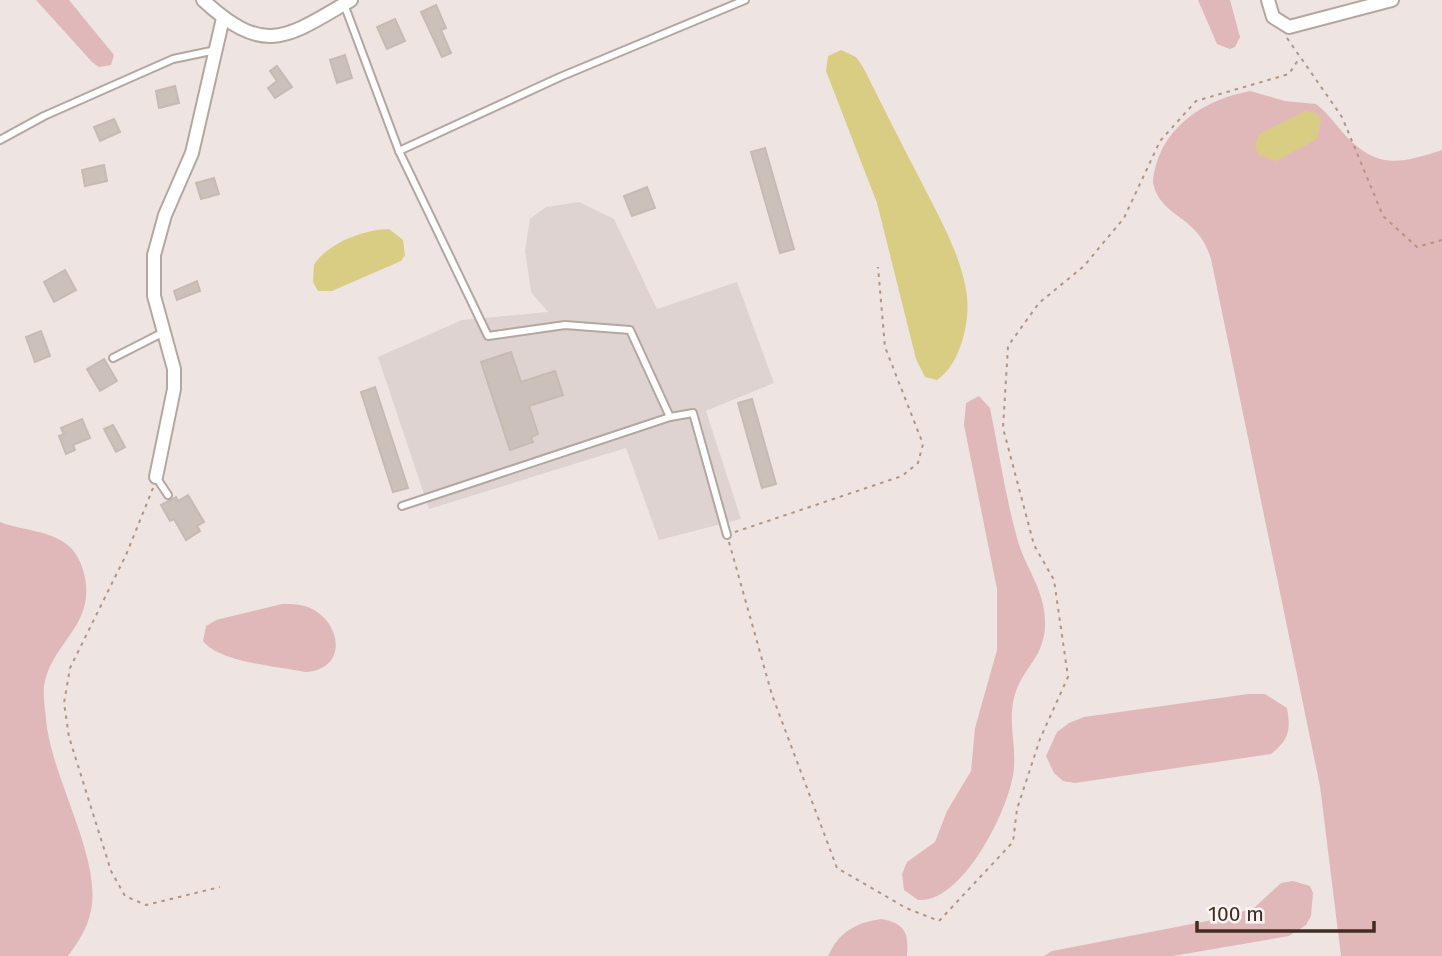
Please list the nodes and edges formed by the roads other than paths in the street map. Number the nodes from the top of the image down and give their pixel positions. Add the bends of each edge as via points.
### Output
1 (203, 0) edge
2 (745, 0) edge
3 (1268, 0) edge
4 (1392, 0) edge
5 (347, 2) edge
6 (223, 18) junction
7 (216, 50) junction
8 (0, 140) edge
9 (399, 151) junction
10 (162, 333) junction
11 (113, 358) dead end
12 (670, 417) junction
13 (156, 477) joint
14 (167, 495) dead end
15 (402, 506) dead end
16 (727, 535) road end

1 - 6 street
2 - 9 lane
3 - 4 street via 1273,17 1289,27
5 - 6 street via 308,25 275,36 257,37
5 - 9 lane
6 - 7 street
7 - 8 lane via 173,59
7 - 10 street via 192,153 165,215 154,256 154,296
9 - 12 lane via 488,336 565,325 630,330
10 - 11 lane
10 - 13 street via 174,369 174,389
12 - 15 lane
12 - 16 lane via 693,413
13 - 14 lane

